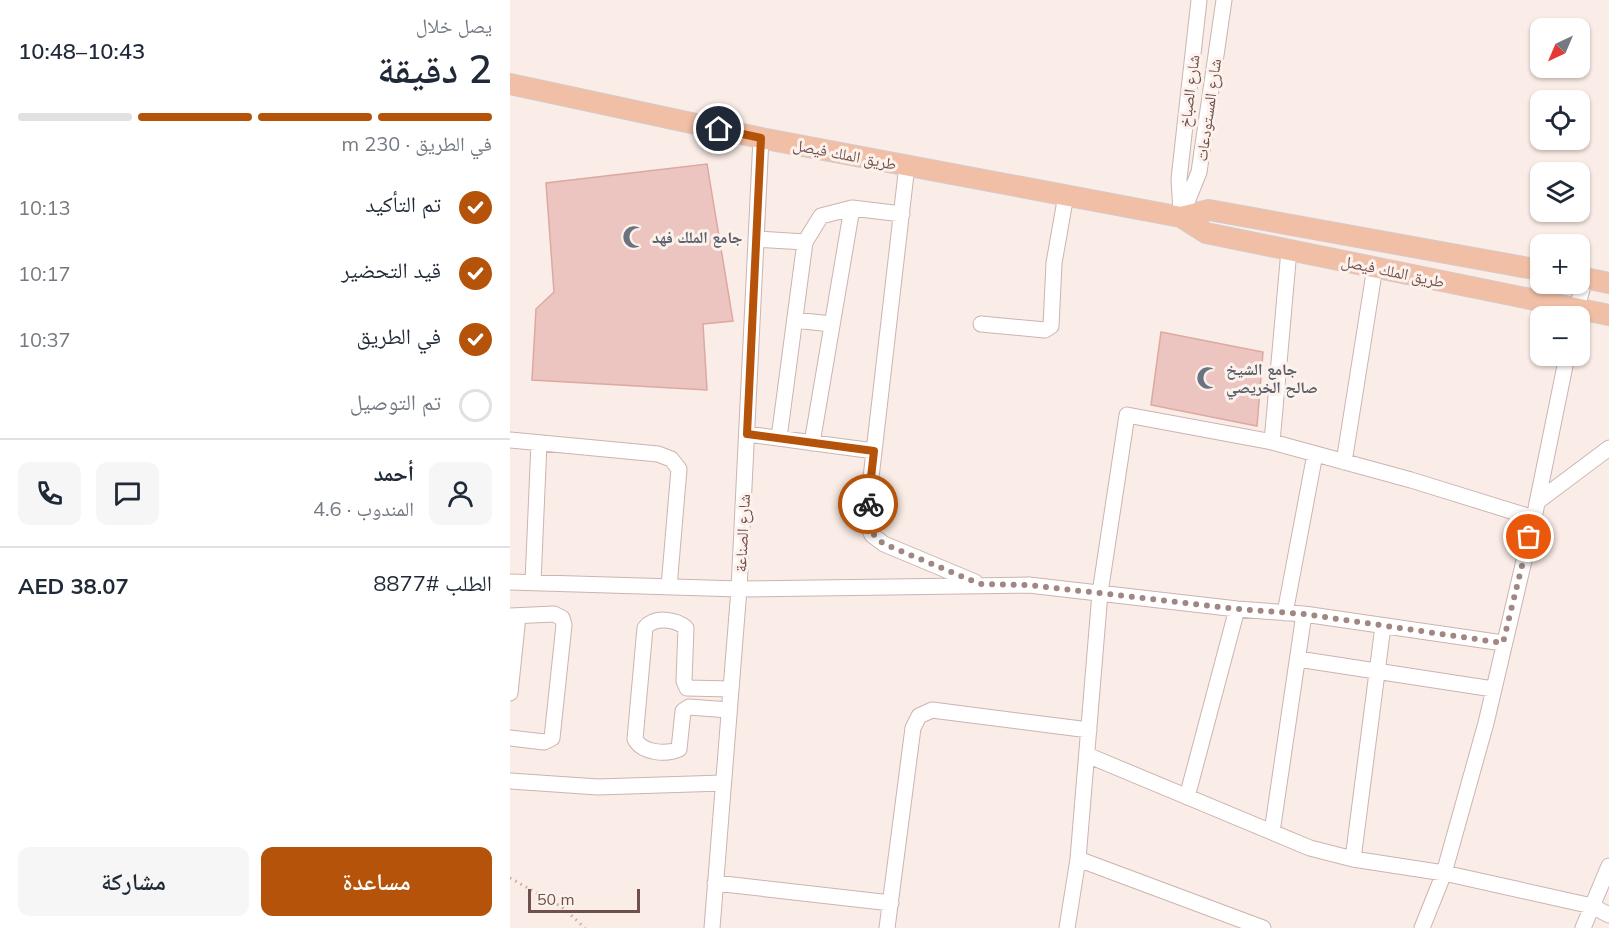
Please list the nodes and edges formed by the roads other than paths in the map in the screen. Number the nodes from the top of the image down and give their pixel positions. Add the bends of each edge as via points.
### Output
1 (1199, 0) edge
2 (1224, 0) edge
3 (510, 84) edge
4 (761, 138) junction
5 (907, 165) junction
6 (1066, 195) junction
7 (852, 208) junction
8 (902, 214) junction
9 (1181, 217) junction
10 (756, 239) junction
11 (806, 242) junction
12 (1289, 250) junction
13 (1375, 267) junction
14 (1530, 268) edge
15 (1590, 279) edge
16 (1609, 283) edge
17 (1545, 306) edge
18 (1590, 314) edge
19 (1609, 315) edge
20 (795, 320) junction
21 (831, 324) junction
22 (981, 324) dead end
23 (1565, 366) edge
24 (747, 434) junction
25 (779, 438) junction
26 (510, 440) edge
27 (1272, 442) junction
28 (539, 443) junction
29 (812, 443) junction
30 (1609, 448) edge
31 (874, 451) junction
32 (1315, 454) junction
33 (1344, 462) junction
34 (1537, 502) junction
35 (1534, 518) junction
36 (510, 582) edge
37 (533, 582) junction
38 (980, 584) junction
39 (669, 587) junction
40 (739, 589) junction
41 (1100, 593) junction
42 (1238, 609) junction
43 (1285, 613) junction
44 (1304, 614) junction
45 (514, 616) edge
46 (1383, 626) junction
47 (1503, 643) junction
48 (1298, 659) junction
49 (1377, 673) junction
50 (731, 689) junction
51 (1493, 689) junction
52 (510, 693) edge
53 (729, 710) junction
54 (1089, 730) junction
55 (510, 738) edge
56 (1087, 755) junction
57 (510, 781) edge
58 (723, 783) junction
59 (1187, 797) junction
60 (1272, 832) junction
61 (1078, 859) junction
62 (1353, 859) junction
63 (1609, 866) edge
64 (1444, 873) junction
65 (715, 883) junction
66 (891, 903) junction
67 (1592, 906) junction
68 (1609, 915) edge
69 (1247, 925) edge
70 (712, 928) edge
71 (887, 928) edge
72 (1067, 928) edge
73 (1263, 928) edge
74 (1422, 928) edge
75 (1583, 928) edge

1 - 9 street, شارع الصباخ via 1179,179
2 - 9 street, شارع المستودعات via 1199,172
3 - 4 main road, طريق الملك فيصل
4 - 5 main road, طريق الملك فيصل
4 - 10 street, شارع الصناعة
5 - 6 main road, طريق الملك فيصل
5 - 8 street
6 - 9 main road, طريق الملك فيصل
6 - 22 street via 1054,263 1051,326 1045,330
7 - 8 street
7 - 11 street via 821,216
7 - 21 street
8 - 31 street
9 - 12 main road, طريق الملك فيصل via 1206,233
9 - 14 main road, طريق الملك فيصل via 1209,210
10 - 11 street
10 - 24 street, شارع الصناعة
11 - 20 street
12 - 13 main road, طريق الملك فيصل
12 - 27 street
13 - 17 main road, طريق الملك فيصل
13 - 33 street
15 - 16 main road
18 - 19 main road, طريق الملك فيصل
20 - 21 street
20 - 25 street
21 - 29 street
23 - 34 street
24 - 25 street
24 - 40 street, شارع الصناعة
25 - 29 street
26 - 28 street
27 - 32 street
27 - 41 street via 1127,415
28 - 37 street
28 - 39 street via 658,454 671,459 679,469
29 - 31 street
30 - 34 street
31 - 38 street via 866,521 872,535 884,544
32 - 33 street
32 - 43 street
33 - 35 street
34 - 35 street
35 - 47 street
36 - 37 street
37 - 39 street
38 - 40 street
38 - 41 street
39 - 40 street
40 - 50 street, شارع الصناعة
41 - 42 street
41 - 54 street
42 - 43 street
42 - 59 street
43 - 44 street
44 - 46 street
44 - 48 street
45 - 52 street
45 - 55 street via 554,614 562,618 564,625 552,738 544,742
46 - 47 street
46 - 49 street
47 - 51 street
48 - 49 street
48 - 60 street
49 - 51 street
49 - 62 street
50 - 53 street, شارع الصناعة
50 - 53 street via 687,688 686,628 680,623 650,622 645,628 635,739 638,746 673,752 679,749 681,717 689,707
51 - 64 street
53 - 58 street, شارع الصناعة
54 - 56 street
54 - 66 street via 932,710 919,716 913,728
56 - 59 street
56 - 61 street
57 - 58 street via 598,787
58 - 65 street, شارع الصناعة
59 - 60 street
60 - 62 street via 1310,848
61 - 69 street
61 - 72 street
62 - 64 street
63 - 67 street
64 - 67 street
64 - 74 street
65 - 66 street
65 - 70 street, شارع الصناعة
66 - 71 street
67 - 68 street
67 - 75 street
69 - 73 street

